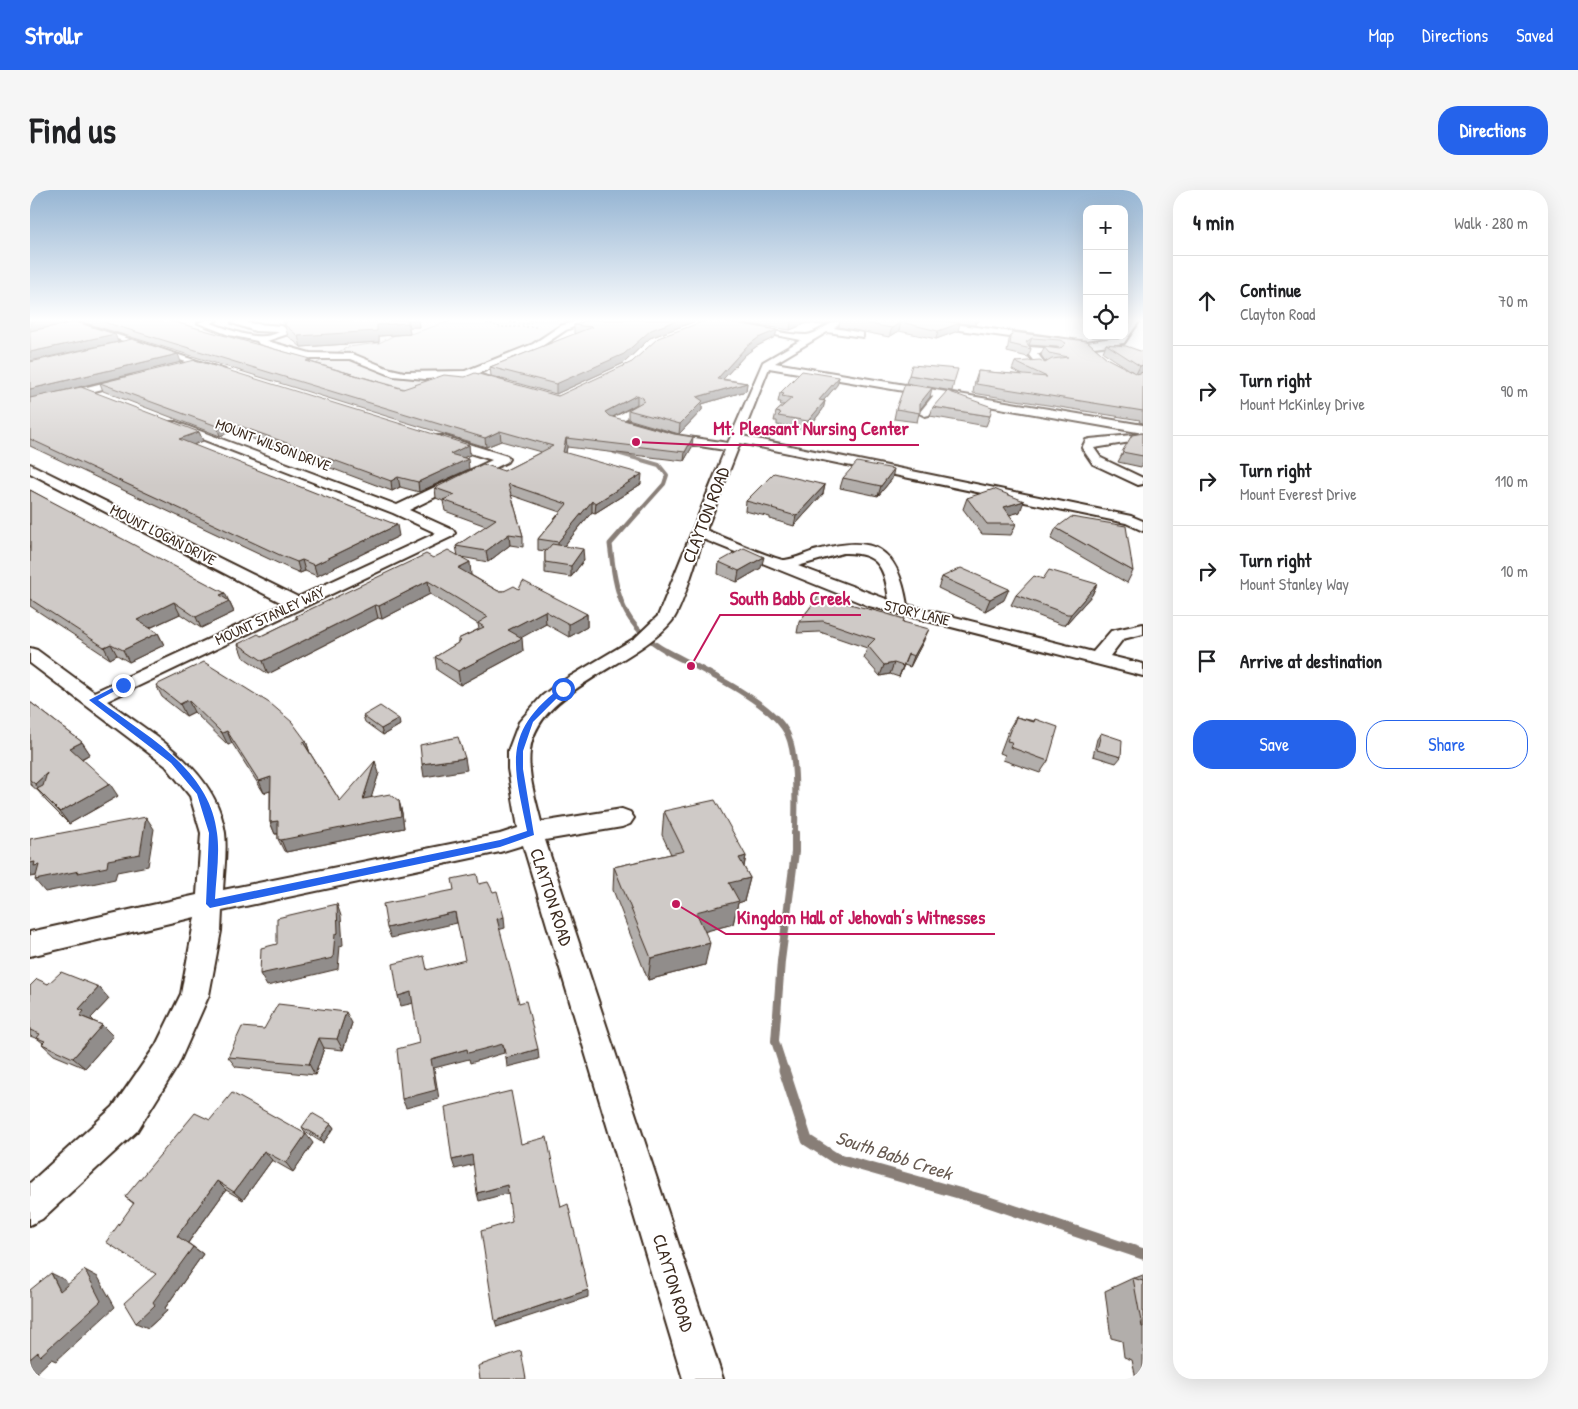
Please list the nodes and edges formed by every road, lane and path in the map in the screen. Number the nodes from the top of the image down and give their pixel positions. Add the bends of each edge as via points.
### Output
1 (415, 375) edge
2 (431, 375) edge
3 (472, 375) edge
4 (761, 375) edge
5 (833, 375) edge
6 (142, 377) edge
7 (512, 387) edge
8 (85, 390) junction
9 (940, 394) junction
10 (101, 397) edge
11 (30, 404) edge
12 (636, 409) edge
13 (924, 413) dead end
14 (157, 418) edge
15 (1143, 429) edge
16 (429, 436) edge
17 (1143, 436) edge
18 (733, 442) junction
19 (30, 468) edge
20 (1138, 481) dead end
21 (398, 510) junction
22 (1143, 527) edge
23 (698, 532) junction
24 (448, 533) joint
25 (783, 566) junction
26 (296, 603) junction
27 (899, 608) junction
28 (1143, 629) edge
29 (30, 654) edge
30 (1098, 658) junction
31 (1143, 670) edge
32 (93, 700) junction
33 (622, 818) dead end
34 (531, 833) junction
35 (210, 904) junction
36 (30, 944) edge
37 (30, 1207) edge
38 (703, 1379) edge

1 - 2 street
3 - 7 street
4 - 18 street, CLAYTON ROAD
5 - 9 street
6 - 8 street
8 - 10 street
8 - 11 street
9 - 13 street
9 - 15 street
12 - 18 street via 613,421 674,438
14 - 21 street, MOUNT WILSON DRIVE
16 - 21 street via 503,459
17 - 20 street via 1090,443 1088,448 1097,461
18 - 22 street via 1056,504 1131,520
18 - 23 street, CLAYTON ROAD
19 - 26 street, MOUNT LOGAN DRIVE
21 - 24 street, MOUNT WILSON DRIVE
23 - 25 street, STORY LANE
23 - 34 street, CLAYTON ROAD via 666,618 648,636 563,689 529,722 519,751 519,769
24 - 26 street, MOUNT STANLEY WAY
25 - 27 street, STORY LANE via 875,602
25 - 27 street via 836,548 849,547 875,553 892,570 898,584
26 - 32 street, MOUNT STANLEY WAY
27 - 30 street, STORY LANE
28 - 30 street via 1117,635
29 - 32 street
30 - 31 street, STORY LANE
32 - 35 street via 174,761 201,793 213,833
33 - 34 street
34 - 35 street via 500,844
34 - 38 street, CLAYTON ROAD
35 - 36 street
35 - 37 street via 195,995 167,1055 125,1118

